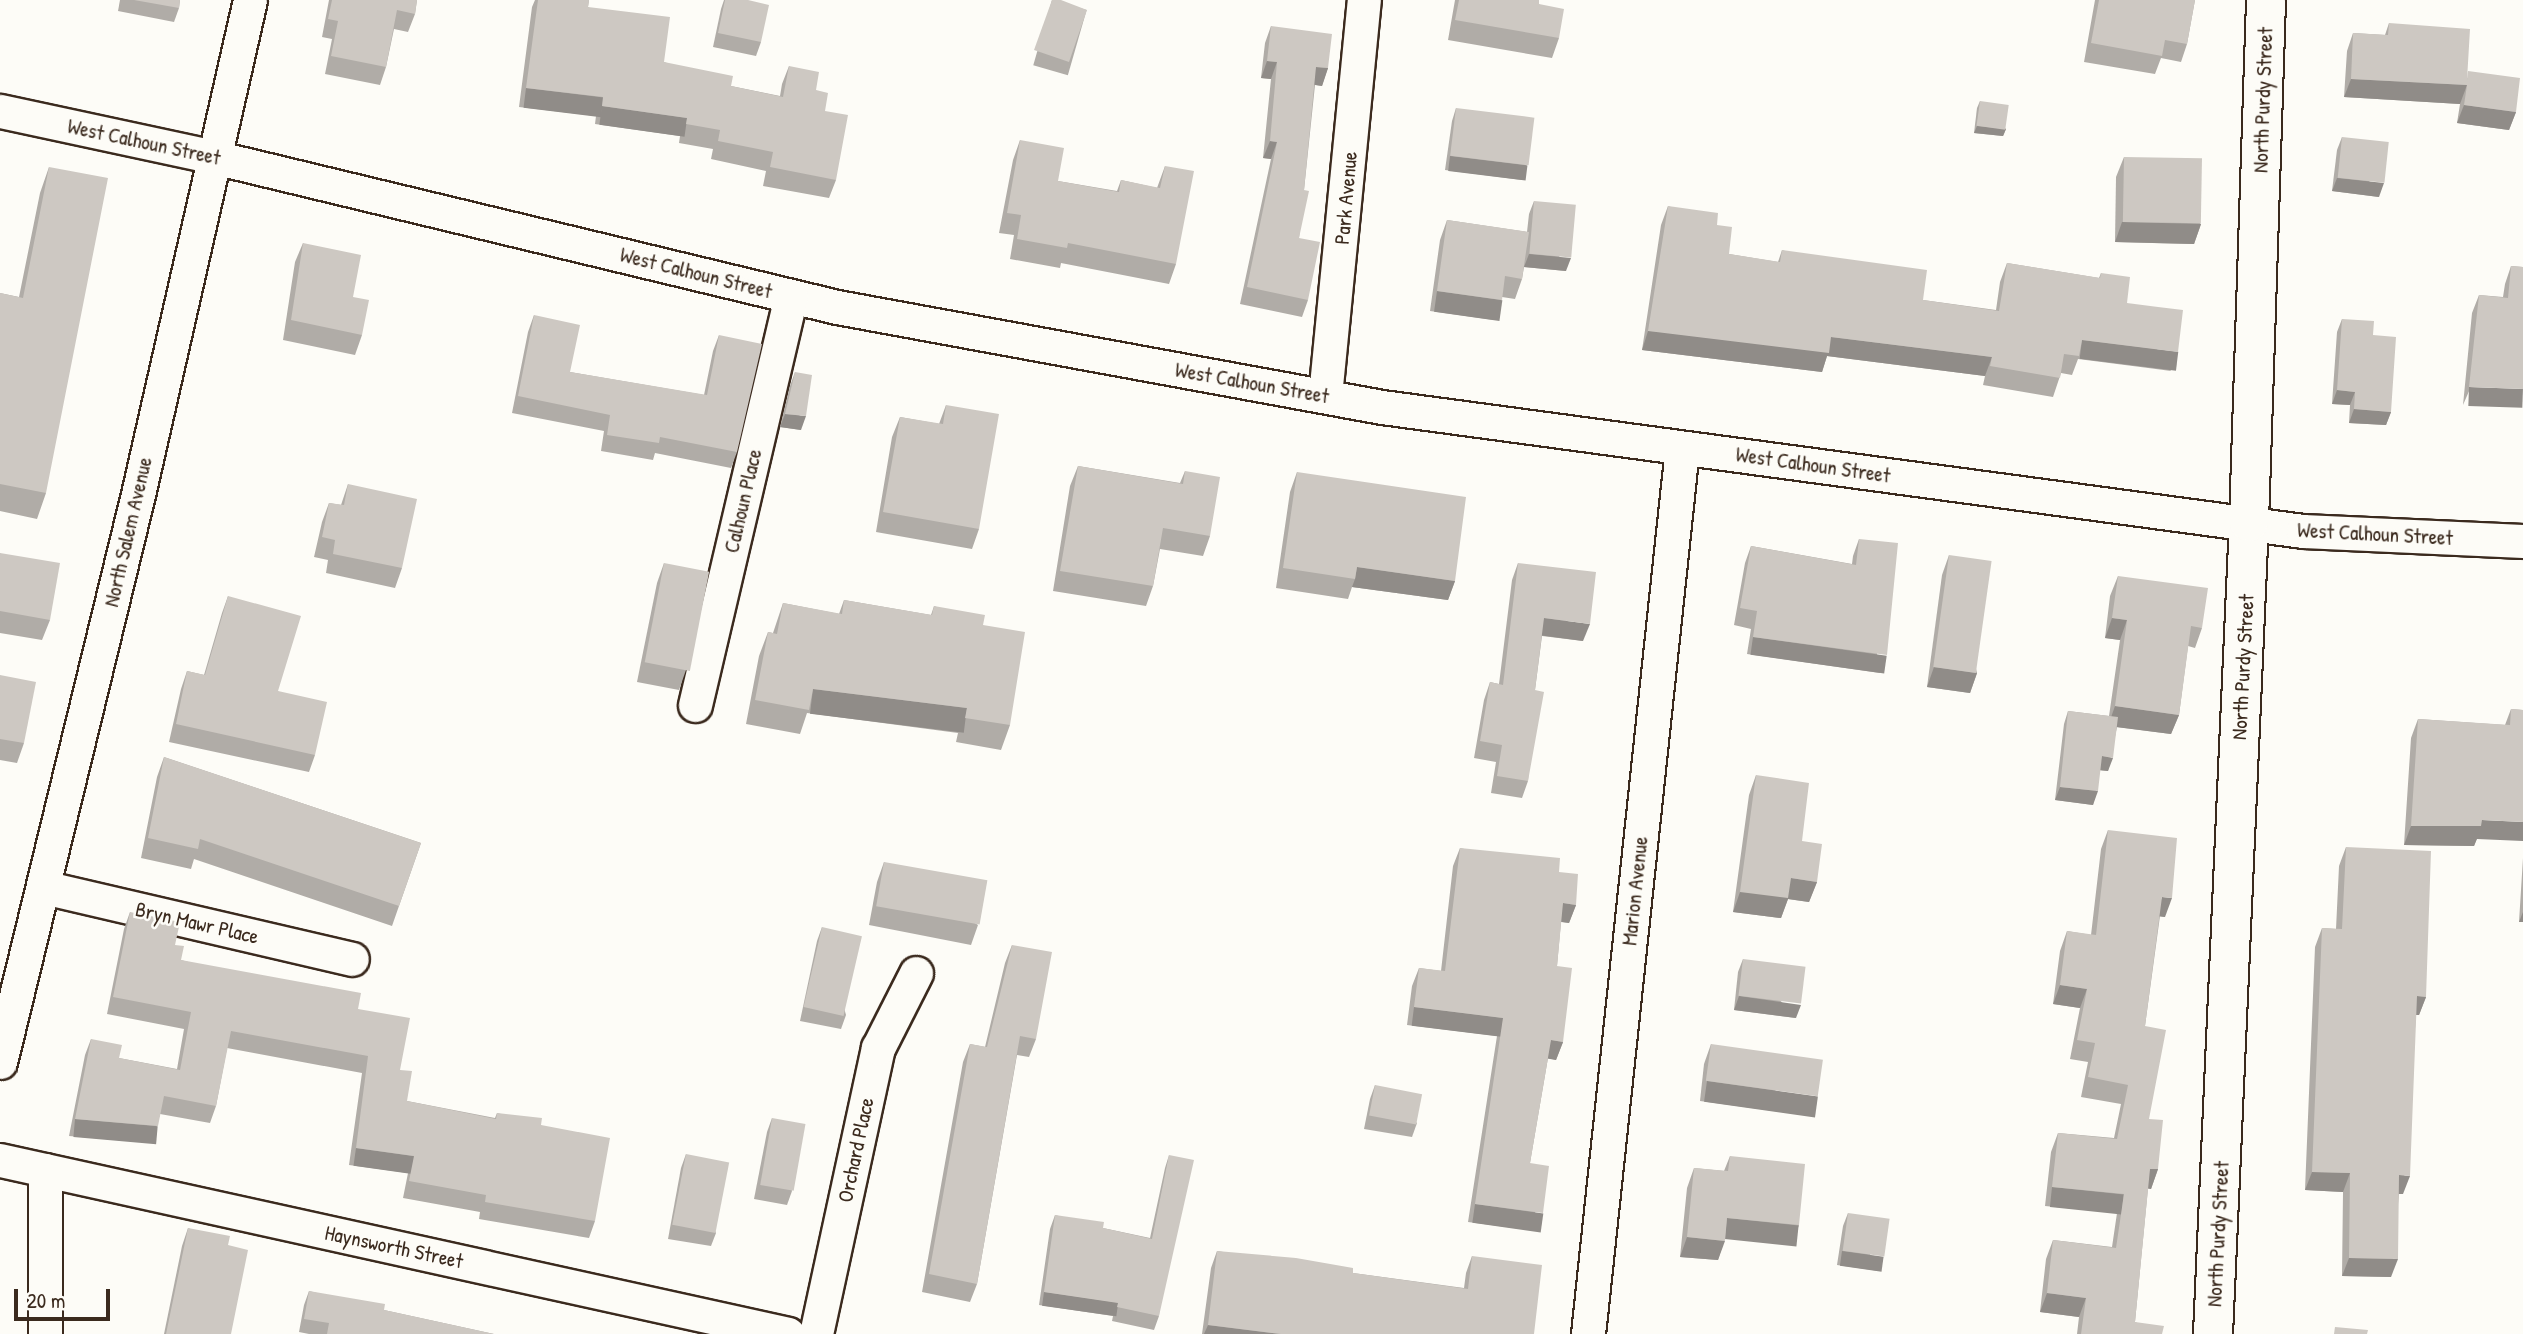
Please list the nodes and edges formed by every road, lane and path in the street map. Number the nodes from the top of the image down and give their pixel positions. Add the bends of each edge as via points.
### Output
1 (250, 0) edge
2 (1364, 0) edge
3 (2266, 0) edge
4 (0, 111) edge
5 (214, 157) junction
6 (791, 297) junction
7 (1325, 396) junction
8 (1682, 448) junction
9 (2249, 522) junction
10 (2523, 541) edge
11 (695, 705) dead end
12 (43, 887) junction
13 (352, 959) dead end
14 (916, 972) dead end
15 (0, 1062) edge
16 (0, 1160) edge
17 (45, 1170) junction
18 (45, 1334) edge
19 (788, 1334) edge
20 (816, 1334) edge
21 (1588, 1334) edge
22 (2213, 1334) edge

1 - 5 street, North Salem Avenue
2 - 7 street, Park Avenue
3 - 9 street, North Purdy Street
4 - 5 street, West Calhoun Street
5 - 6 street, West Calhoun Street
5 - 12 street, North Salem Avenue
6 - 7 street, West Calhoun Street
6 - 11 street, Calhoun Place
7 - 8 street, West Calhoun Street
8 - 9 street, West Calhoun Street
8 - 21 street, Marion Avenue
9 - 10 street, West Calhoun Street via 2303,531
9 - 22 street, North Purdy Street
12 - 13 street, Bryn Mawr Place
12 - 15 street, North Salem Avenue
14 - 20 street, Orchard Place via 878,1048
16 - 17 street, Haynsworth Street
17 - 18 street
17 - 19 street, Haynsworth Street

